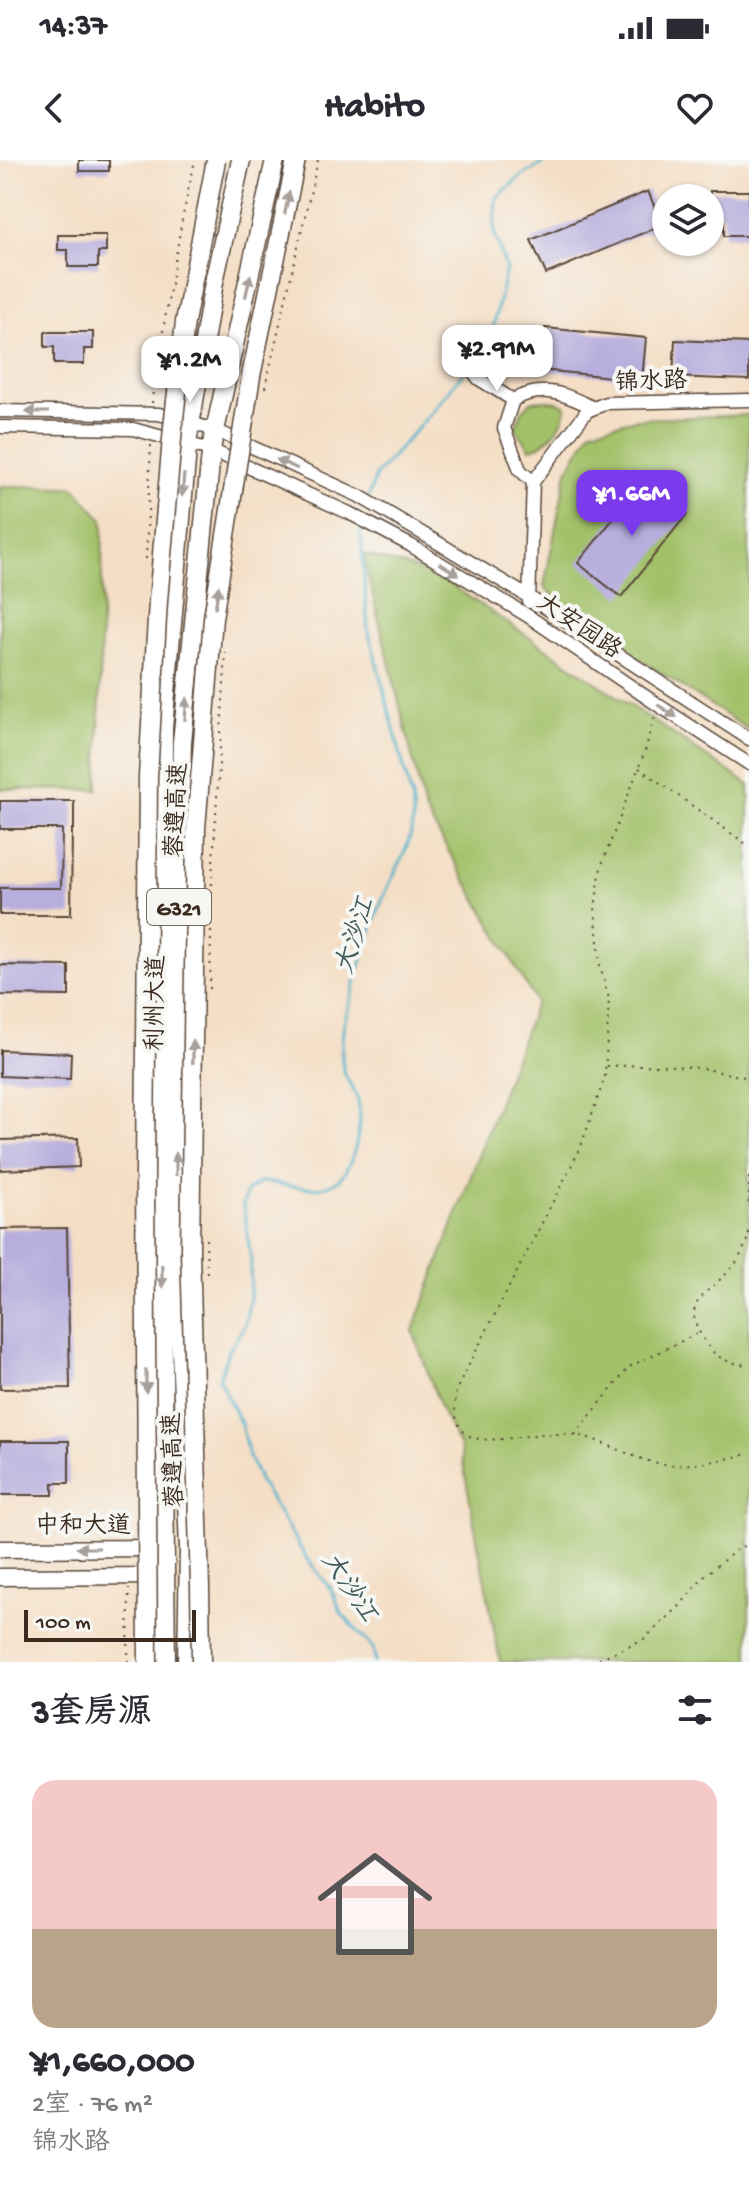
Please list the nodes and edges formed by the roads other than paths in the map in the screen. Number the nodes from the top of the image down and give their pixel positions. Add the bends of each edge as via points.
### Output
1 (216, 160) edge
2 (241, 160) edge
3 (275, 160) edge
4 (296, 160) edge
5 (462, 358) dead end
6 (513, 400) junction
7 (749, 400) edge
8 (594, 408) junction
9 (0, 411) edge
10 (190, 423) junction
11 (0, 427) edge
12 (215, 430) junction
13 (187, 443) junction
14 (211, 450) junction
15 (533, 482) junction
16 (529, 597) junction
17 (528, 616) junction
18 (749, 739) edge
19 (749, 764) edge
20 (166, 1548) junction
21 (0, 1549) edge
22 (166, 1576) junction
23 (0, 1577) edge
24 (148, 1662) edge
25 (166, 1662) edge
26 (187, 1662) edge
27 (201, 1662) edge

1 -> 24 highway, 蓉遵高速, bridge via 185,322 173,427 148,777
2 - 10 highway, 利州大道 / G321
12 -> 3 highway, 利州大道 / G321
27 -> 4 highway, 蓉遵高速, bridge via 190,1251 196,828 213,618 251,376
5 - 6 street via 479,379
6 - 8 street via 542,391 562,393
6 - 15 street via 504,428 520,470
7 - 8 street, 锦水路 via 606,403
8 - 15 street, 锦水路
10 -> 9 street via 159,414
10 - 12 street
10 - 13 highway, 利州大道 / G321
11 - 13 street via 133,429
12 - 14 highway, 利州大道 / G321
16 -> 12 street via 359,496
13 - 14 street
13 -> 20 highway, 利州大道 / G321 via 161,809
14 -> 17 street, 大安园路 via 382,530
26 -> 14 highway, 利州大道 / G321 via 189,1549 176,1222 177,974 182,742
15 - 16 street
16 - 17 street
16 - 18 street
17 -> 19 street, 大安园路
20 -> 21 main road, 中和大道
20 - 22 highway, 利州大道 / G321
22 - 23 main road
22 - 25 highway, 利州大道 / G321

